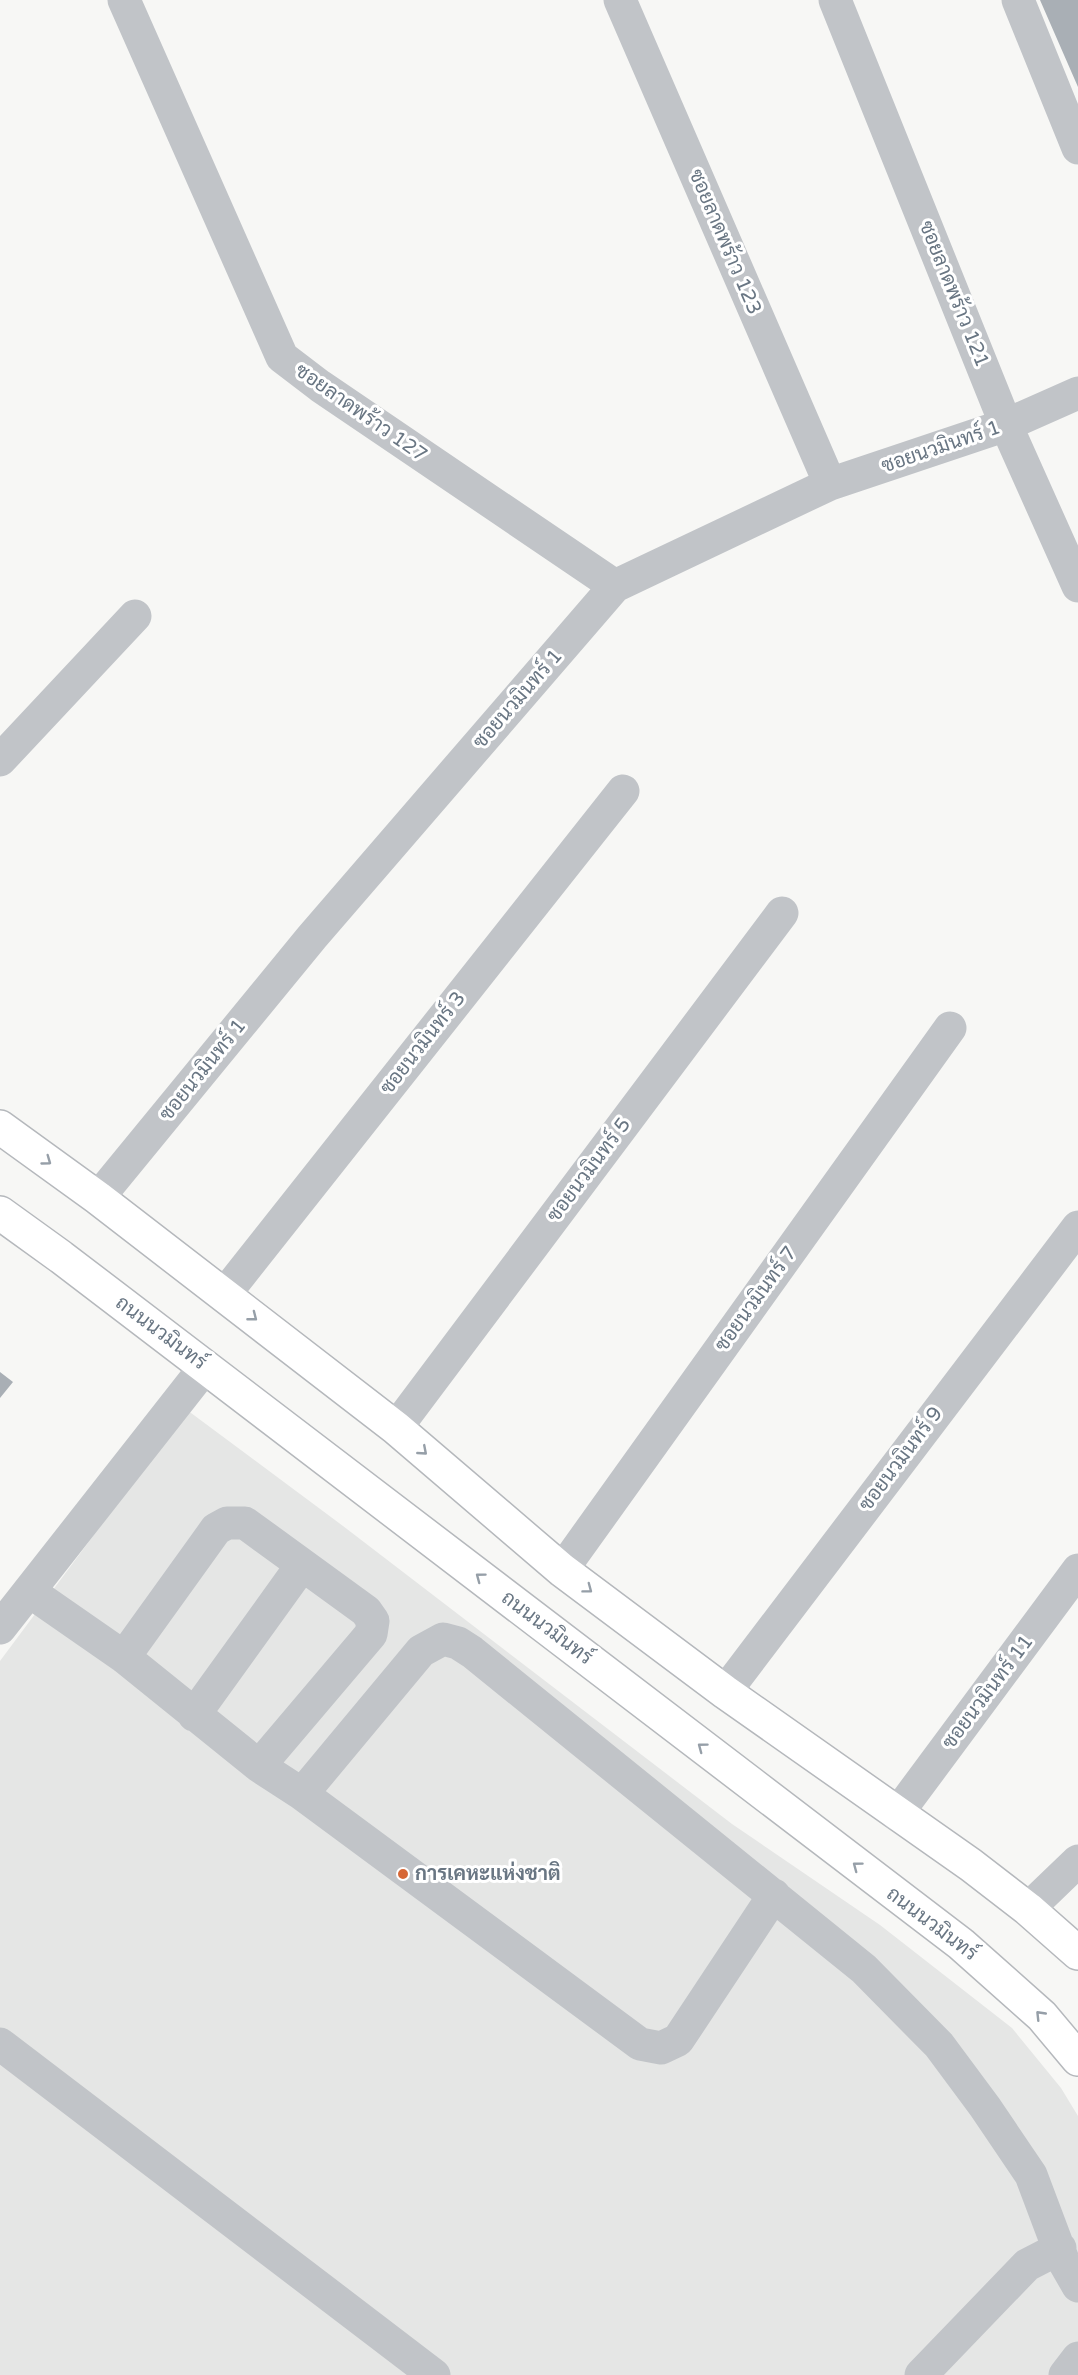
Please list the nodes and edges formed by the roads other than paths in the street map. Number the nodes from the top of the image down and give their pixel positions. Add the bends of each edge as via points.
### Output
1 (124, 0) edge
2 (620, 0) edge
3 (835, 0) edge
4 (1018, 0) edge
5 (1078, 148) edge
6 (1078, 393) edge
7 (1006, 425) junction
8 (830, 484) junction
9 (615, 586) junction
10 (1078, 586) edge
11 (135, 616) dead end
12 (0, 760) edge
13 (623, 790) dead end
14 (782, 913) dead end
15 (950, 1028) dead end
16 (0, 1127) edge
17 (98, 1198) junction
18 (0, 1214) edge
19 (1078, 1227) edge
20 (224, 1295) junction
21 (206, 1367) junction
22 (396, 1428) junction
23 (302, 1565) junction
24 (562, 1570) junction
25 (1078, 1570) edge
26 (29, 1591) junction
27 (0, 1628) edge
28 (124, 1657) junction
29 (725, 1692) junction
30 (194, 1715) junction
31 (259, 1766) junction
32 (302, 1794) junction
33 (897, 1814) junction
34 (1078, 1861) edge
35 (774, 1895) junction
36 (1029, 1909) junction
37 (1078, 1953) edge
38 (0, 2044) edge
39 (1078, 2060) edge
40 (1060, 2248) junction
41 (1078, 2286) edge
42 (1078, 2358) edge
43 (434, 2375) edge
44 (921, 2375) edge
45 (1065, 2375) edge

1 - 9 street, ซอยลาดพร้าว 127 via 282,357
2 - 8 street, ซอยลาดพร้าว 123
3 - 7 street, ซอยลาดพร้าว 121
4 - 5 street
6 - 7 street, ซอยนวมินทร์ 1
7 - 8 street, ซอยนวมินทร์ 1
7 - 10 street, ซอยลาดพร้าว 121
8 - 9 street, ซอยนวมินทร์ 1
9 - 17 street, ซอยนวมินทร์ 1 via 312,937
11 - 12 street
13 - 20 street, ซอยนวมินทร์ 3
14 - 22 street, ซอยนวมินทร์ 5
15 - 24 street, ซอยนวมินทร์ 7
16 -> 17 main road
17 - 20 main road
18 - 21 main road, ถนนนวมินทร์
19 - 29 street, ซอยนวมินทร์ 9
20 -> 22 main road
21 - 26 street
39 -> 21 main road, ถนนนวมินทร์ via 1042,2016 961,1944
22 -> 24 main road
23 - 28 street via 245,1522 218,1526
23 - 30 street
23 - 31 street via 366,1611 373,1621 371,1634
24 -> 29 main road
25 - 33 street, ซอยนวมินทร์ 11
26 - 27 street
26 - 28 street
28 - 30 street
29 - 33 main road
30 - 31 street
31 - 32 street
32 - 35 street via 420,1651 443,1639 472,1652
32 - 35 street via 640,2044 661,2048 678,2040
33 - 36 main road
34 - 36 street
35 - 40 street via 864,1969 939,2045 1032,2175
36 - 37 main road
38 - 43 street
40 - 41 street
40 - 44 street via 1027,2265
42 - 45 street

